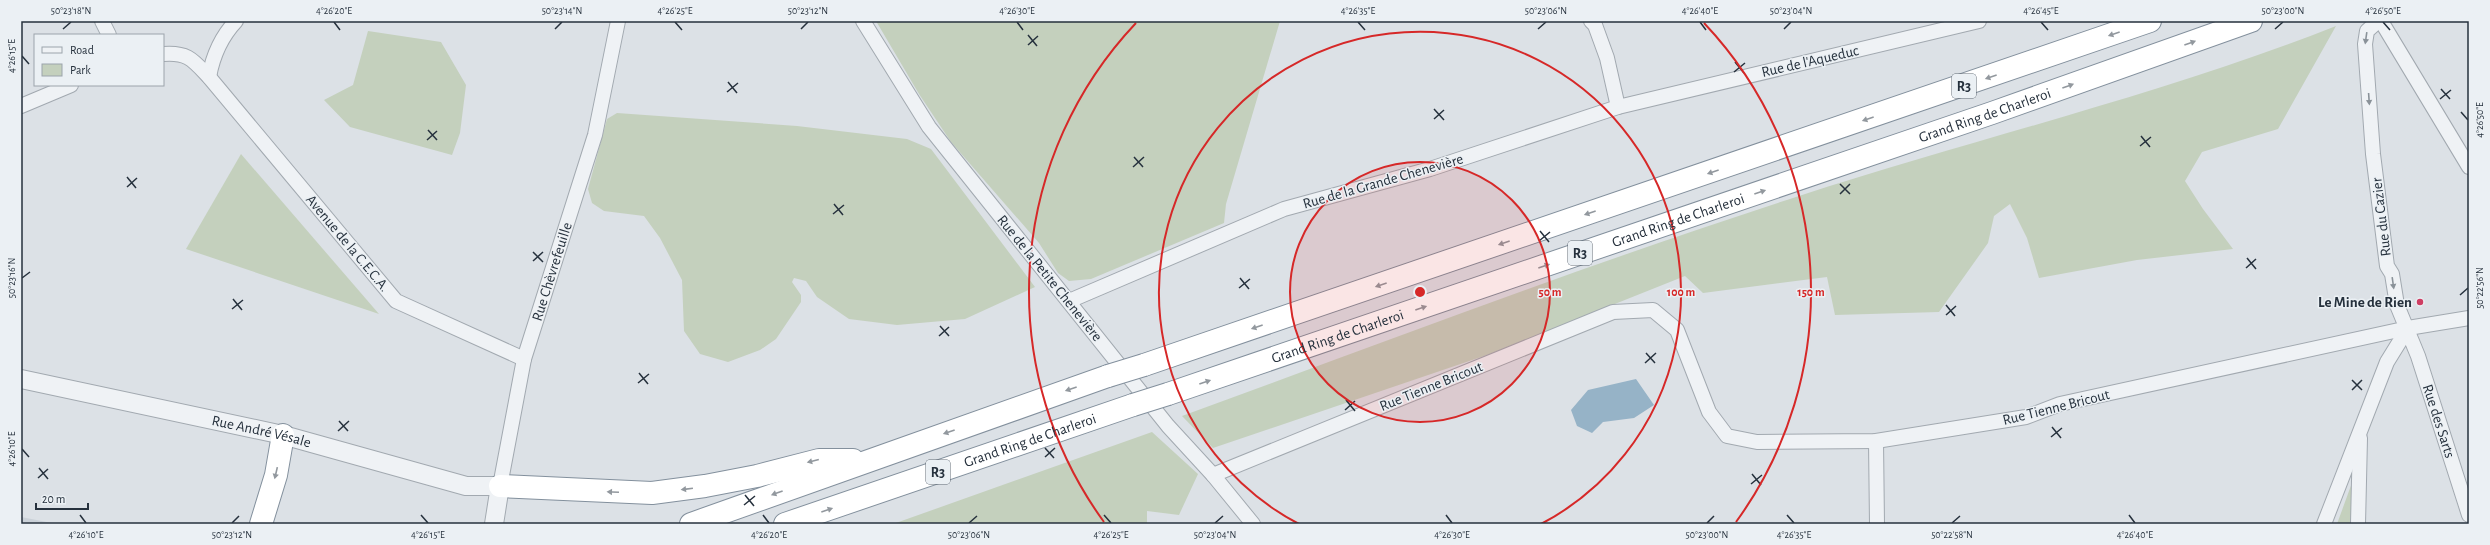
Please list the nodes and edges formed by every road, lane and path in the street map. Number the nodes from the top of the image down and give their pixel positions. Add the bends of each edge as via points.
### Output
1 (102, 21) edge
2 (236, 21) edge
3 (618, 21) edge
4 (863, 21) edge
5 (1592, 21) edge
6 (1979, 21) edge
7 (2150, 21) edge
8 (2251, 21) edge
9 (2380, 21) edge
10 (108, 34) edge
11 (164, 54) edge
12 (209, 77) junction
13 (69, 86) edge
14 (21, 106) edge
15 (1618, 107) junction
16 (2469, 167) edge
17 (1069, 301) junction
18 (2469, 318) edge
19 (2408, 328) junction
20 (524, 359) junction
21 (21, 379) edge
22 (2360, 428) junction
23 (283, 435) junction
24 (1876, 441) junction
25 (866, 460) junction
26 (1213, 475) junction
27 (500, 486) junction
28 (2469, 515) edge
29 (788, 523) edge
30 (261, 524) edge
31 (494, 524) edge
32 (691, 524) edge
33 (1253, 524) edge
34 (1877, 524) edge
35 (2324, 524) edge
36 (2358, 524) edge

1 - 10 street
2 - 12 street via 212,57
3 - 20 street, Rue Chèvrefeuille via 595,135
4 - 17 street, Rue de la Petite Chenevière via 929,127
5 - 15 street via 1608,58
6 - 15 street, Rue de l'Aqueduc
7 -> 25 highway, R3, bridge
29 -> 8 highway, Grand Ring de Charleroi / R3, bridge via 1992,113
9 - 16 street
9 -> 19 street, Rue du Cazier via 2369,28 2365,42 2373,154 2387,266 2392,274 2397,305
11 - 12 street, Avenue de la C.E.C.A. via 180,53 195,62
12 - 20 street, Avenue de la C.E.C.A. via 396,301
13 - 14 street
15 - 17 street, Rue de la Grande Chenevière via 1430,169 1284,209
17 - 26 street, Rue de la Petite Chenevière via 1168,426
18 - 19 street, Rue Tienne Bricout
19 - 22 street via 2387,362
19 - 24 street, Rue Tienne Bricout via 2060,404 2026,417
19 - 28 street, Rue des Sarts
20 - 27 street, Rue Chèvrefeuille
21 - 23 street, Rue André Vésale
22 - 35 street
22 - 36 street
23 - 27 street, Rue André Vésale via 466,486
23 -> 30 highway via 276,475
24 - 26 street, Rue Tienne Bricout via 1758,442 1727,436 1709,412 1677,330 1653,310 1613,312
24 - 34 street
25 -> 27 highway via 819,460 757,476 652,493
25 -> 32 highway, R3
26 - 33 street, Rue de la Petite Chenevière
27 - 31 street, Rue Chèvrefeuille

